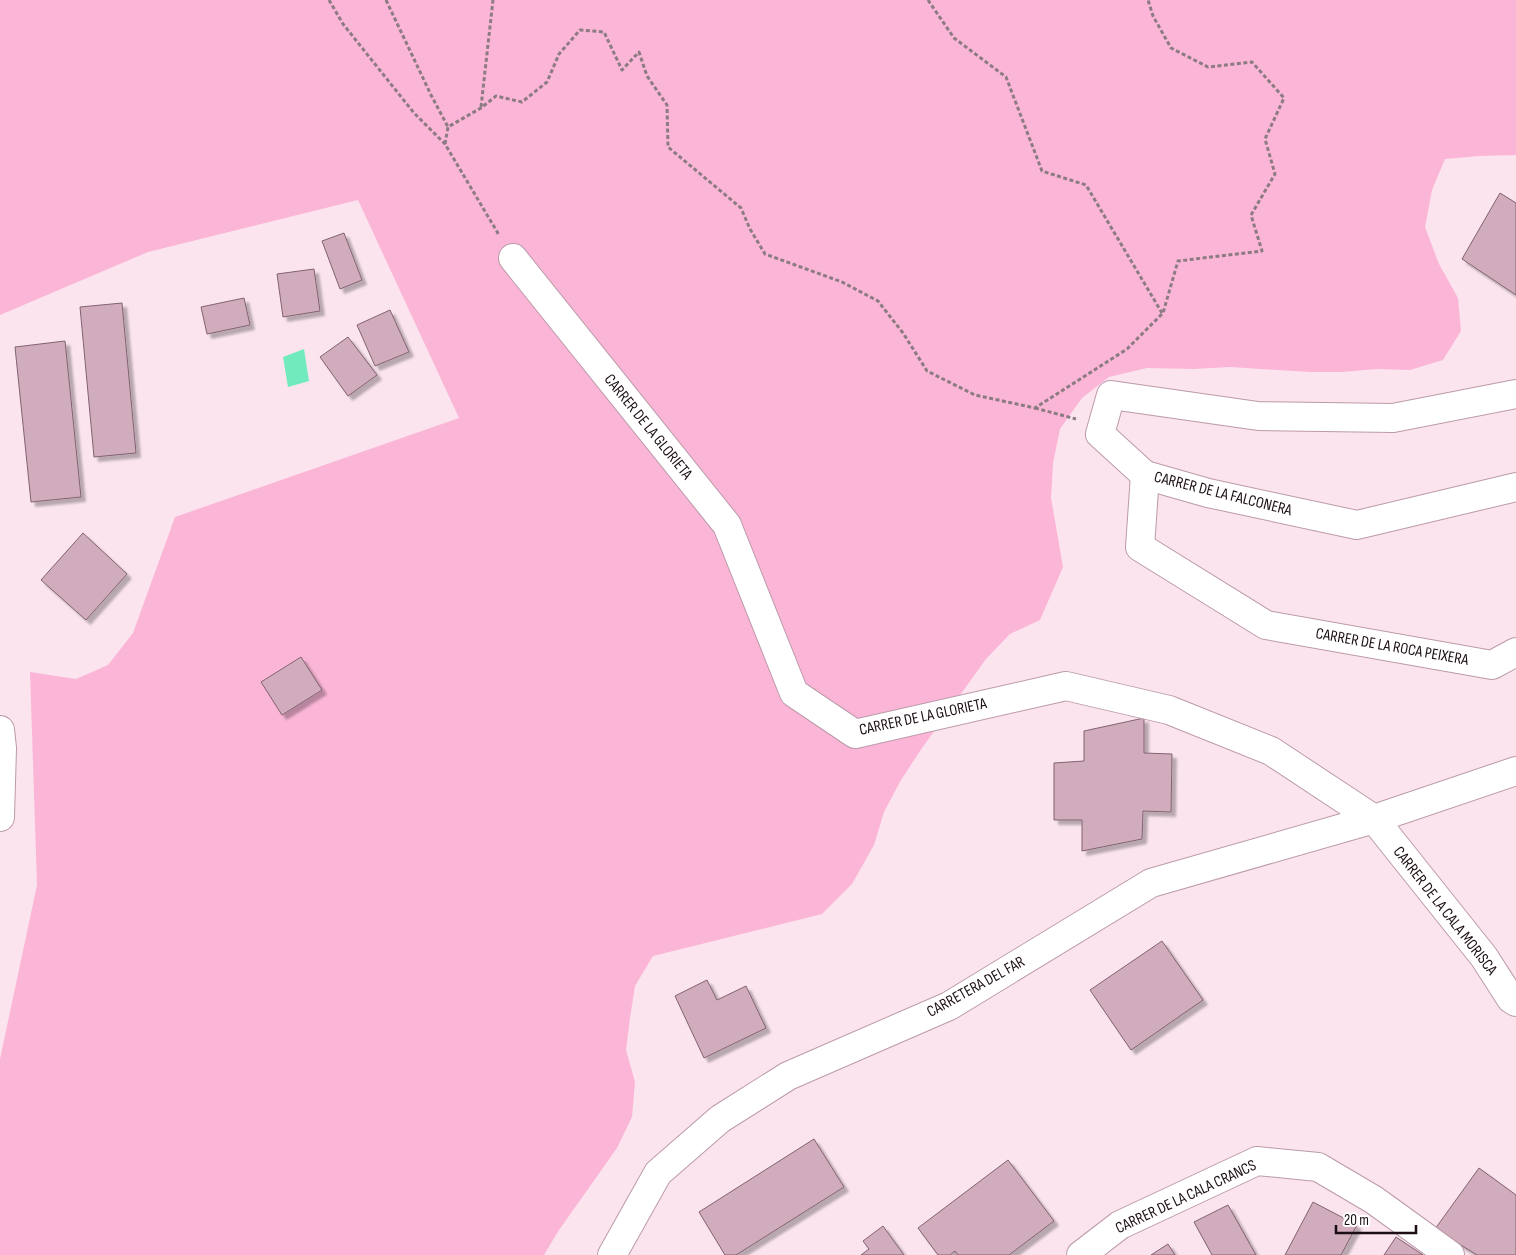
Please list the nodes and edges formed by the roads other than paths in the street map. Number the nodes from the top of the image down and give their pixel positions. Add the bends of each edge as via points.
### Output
1 (513, 258) road end
2 (1516, 394) edge
3 (1145, 476) junction
4 (1516, 488) edge
5 (1266, 625) joint
6 (1516, 652) edge
7 (0, 730) edge
8 (1516, 771) edge
9 (0, 817) edge
10 (1374, 819) junction
11 (1484, 957) junction
12 (1516, 971) edge
13 (1516, 1002) edge
14 (612, 1255) edge
15 (1081, 1255) edge
16 (1450, 1255) edge

1 - 10 street, CARRER DE LA GLORIETA via 727,525 794,693 855,734 1066,686 1169,710 1271,751
2 - 3 street via 1393,418 1258,416 1111,395 1100,434
3 - 4 street, CARRER DE LA FALCONERA via 1357,525
3 - 5 street, CARRER DE LA FALCONERA via 1140,547
5 - 6 street, CARRER DE LA ROCA PEIXERA via 1492,665
7 - 9 street
8 - 10 street
10 - 11 street, CARRER DE LA CALA MORISCA
10 - 14 street, CARRETERA DEL FAR via 1150,883 950,1006 788,1076 720,1119 658,1173
11 - 12 street
11 - 13 street, CARRER DE LA CALA MORISCA
15 - 16 street, CARRER DE LA CALA CRANCS via 1120,1225 1257,1161 1318,1168 1374,1200

